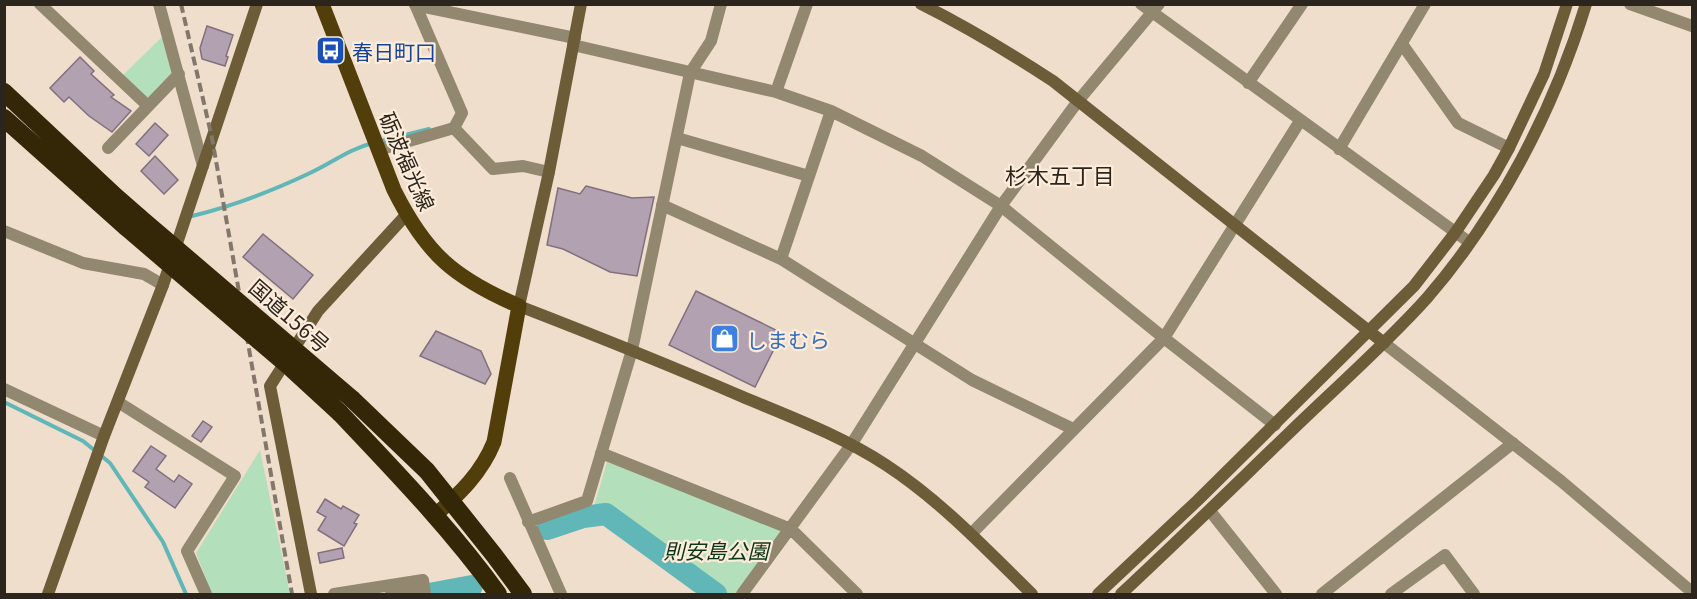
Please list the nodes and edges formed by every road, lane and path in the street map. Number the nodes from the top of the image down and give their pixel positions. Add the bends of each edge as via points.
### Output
1 (40, 4) edge
2 (159, 4) edge
3 (257, 4) edge
4 (322, 4) edge
5 (581, 4) edge
6 (721, 4) edge
7 (807, 4) edge
8 (921, 4) edge
9 (1141, 4) edge
10 (1302, 4) edge
11 (1425, 4) edge
12 (1586, 4) edge
13 (1630, 4) edge
14 (415, 5) edge
15 (1563, 6) edge
16 (1156, 9) edge
17 (1692, 26) edge
18 (574, 42) junction
19 (1401, 44) junction
20 (179, 74) junction
21 (690, 74) junction
22 (1248, 83) junction
23 (4, 92) edge
24 (776, 92) junction
25 (1078, 101) junction
26 (148, 106) junction
27 (831, 111) junction
28 (4, 117) edge
29 (1300, 121) junction
30 (454, 128) junction
31 (677, 138) junction
32 (108, 148) dead end
33 (1509, 148) junction
34 (1339, 149) junction
35 (378, 150) junction
36 (203, 166) junction
37 (549, 172) junction
38 (809, 176) junction
39 (662, 205) junction
40 (1001, 206) junction
41 (406, 215) junction
42 (133, 222) junction
43 (1236, 225) junction
44 (4, 231) edge
45 (1455, 233) junction
46 (1469, 242) junction
47 (781, 259) junction
48 (163, 285) junction
49 (519, 306) junction
50 (1370, 331) junction
51 (1164, 338) junction
52 (915, 342) junction
53 (1384, 343) junction
54 (632, 350) junction
55 (4, 389) edge
56 (118, 402) junction
57 (1275, 425) junction
58 (1073, 429) junction
59 (104, 436) junction
60 (1513, 443) junction
61 (851, 445) junction
62 (601, 453) junction
63 (510, 478) dead end
64 (452, 501) junction
65 (1210, 511) junction
66 (435, 515) junction
67 (528, 522) junction
68 (791, 529) junction
69 (971, 534) junction
70 (425, 592) edge
71 (1692, 592) edge
72 (48, 594) edge
73 (206, 594) edge
74 (311, 594) edge
75 (334, 594) edge
76 (391, 594) edge
77 (498, 594) edge
78 (523, 594) edge
79 (561, 594) edge
80 (742, 594) edge
81 (857, 594) edge
82 (1032, 594) edge
83 (1098, 594) edge
84 (1121, 594) edge
85 (1276, 594) edge
86 (1322, 594) edge
87 (1391, 594) edge
88 (1474, 594) edge

1 - 26 street
2 - 20 street
3 - 36 street
4 - 35 main road, 砺波福光線
5 - 18 street
6 - 21 street via 711,41
7 - 24 street
8 - 25 street via 1003,48
9 - 16 street
10 - 22 street
11 - 19 street
12 - 46 street via 1561,78 1532,139
13 - 17 street
14 - 18 street
14 - 30 street via 462,113
15 - 33 street via 1544,74
16 - 22 street
16 - 25 street
18 - 21 street
18 - 37 street
19 - 33 street via 1458,123
19 - 34 street
20 - 26 street
20 - 36 street
21 - 24 street
21 - 31 street
22 - 29 street
23 - 42 highway, 国道156号
24 - 27 street
25 - 40 street
25 - 43 street
26 - 32 street
27 - 38 street
27 - 40 street via 922,156
28 - 42 highway, 国道156号
29 - 34 street
29 - 43 street
30 - 35 street
30 - 37 street via 493,169 523,165
31 - 38 street
31 - 39 street
33 - 45 street
34 - 45 street
35 - 41 main road, 砺波福光線
36 - 48 street
37 - 49 street
38 - 47 street
39 - 47 street
39 - 54 street
40 - 51 street
40 - 52 street
41 - 49 main road, 砺波福光線 via 427,245 454,272
41 - 74 street via 318,310 270,386
42 - 64 highway, 国道156号, bridge via 352,399 427,471
42 - 66 highway, 国道156号, bridge via 340,413
43 - 50 street
43 - 51 street
44 - 48 street via 83,263 144,274
45 - 46 street
45 - 50 street via 1414,286
46 - 53 street via 1428,297
47 - 52 street
48 - 56 street
49 - 54 street
49 - 64 main road via 494,442 487,459
50 - 53 street
50 - 57 street
51 - 57 street
51 - 58 street
52 - 58 street via 972,380
52 - 61 street
53 - 60 street
53 - 65 street
54 - 61 street
54 - 62 street
55 - 59 street
56 - 59 street
56 - 73 street via 235,476 187,551
57 - 83 street
58 - 69 street
59 - 72 street
60 - 71 street
60 - 86 street
61 - 68 street
61 - 69 street via 932,497
62 - 67 street via 587,501
62 - 68 street
63 - 67 street
64 - 66 main road
64 - 78 highway, 国道156号
65 - 84 street
65 - 85 street
66 - 77 highway, 国道156号
67 - 79 street
68 - 80 street
68 - 81 street
69 - 82 street
70 - 75 street via 423,580
70 - 76 street
87 - 88 street via 1445,555

